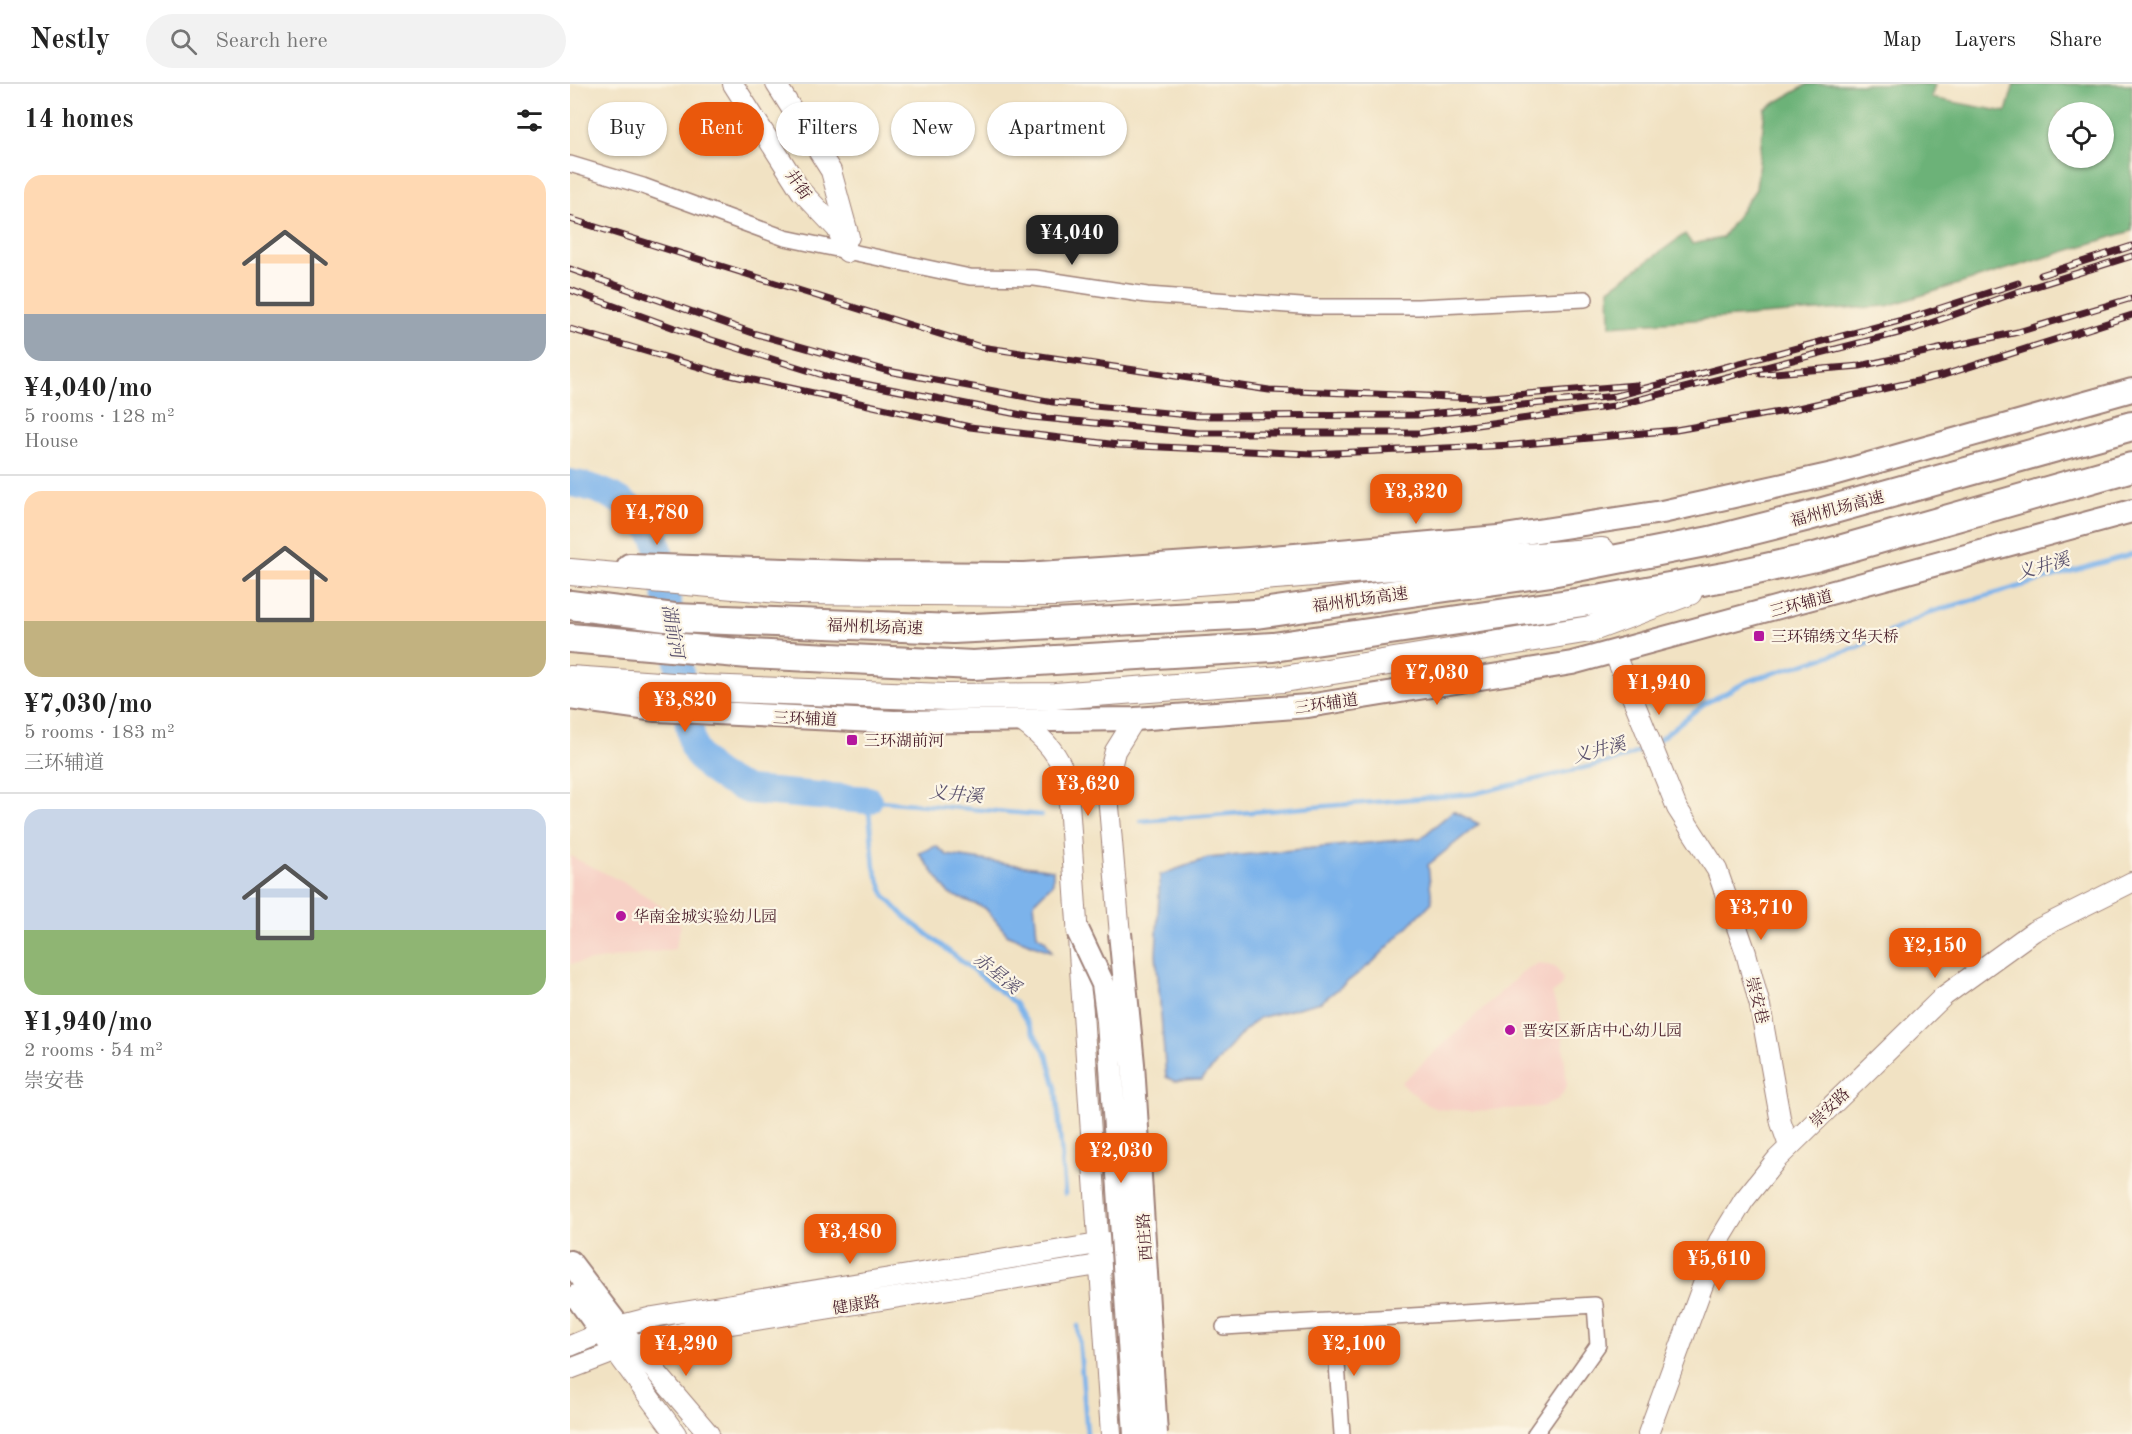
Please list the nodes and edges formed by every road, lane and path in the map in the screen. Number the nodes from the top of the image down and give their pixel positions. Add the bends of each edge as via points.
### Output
1 (733, 84) edge
2 (776, 84) edge
3 (570, 164) edge
4 (851, 253) junction
5 (1585, 299) dead end
6 (2132, 390) edge
7 (2132, 426) edge
8 (2132, 467) edge
9 (2132, 511) edge
10 (1710, 541) junction
11 (570, 563) edge
12 (622, 572) junction
13 (570, 573) edge
14 (686, 576) junction
15 (1730, 576) junction
16 (570, 604) edge
17 (570, 638) edge
18 (1614, 652) junction
19 (570, 679) edge
20 (570, 698) edge
21 (1135, 719) junction
22 (1021, 721) junction
23 (2132, 882) edge
24 (1078, 931) junction
25 (1120, 933) junction
26 (1789, 1146) junction
27 (1145, 1237) junction
28 (1098, 1244) junction
29 (1147, 1258) junction
30 (570, 1262) edge
31 (1099, 1265) junction
32 (570, 1288) edge
33 (1334, 1322) junction
34 (1224, 1327) dead end
35 (610, 1329) junction
36 (570, 1346) edge
37 (625, 1348) junction
38 (570, 1369) edge
39 (676, 1434) edge
40 (709, 1434) edge
41 (1111, 1434) edge
42 (1135, 1434) edge
43 (1156, 1434) edge
44 (1162, 1434) edge
45 (1342, 1434) edge
46 (1535, 1434) edge
47 (1648, 1434) edge

1 - 4 street, 井街 via 801,191 837,229
2 - 4 street, 井街 via 831,171
3 - 4 street via 643,186 754,229
4 - 5 street via 970,277 1052,279 1204,301 1386,308
6 - 14 main road via 1833,474 1662,512 1498,537 1024,574
7 - 10 highway, 福州机场高速
8 - 15 highway, 福州机场高速
9 - 18 main road, 三环辅道
10 - 14 highway via 1055,593 791,591
10 - 16 highway, 福州机场高速 via 1551,572 1256,614 953,629 674,618
11 - 12 main road
12 - 13 highway
12 - 14 highway
15 - 17 highway, 福州机场高速 via 1603,599 1273,647 984,665 749,654
15 - 19 highway via 1590,628 1284,679 1055,696 946,697
18 - 21 main road, 三环辅道 via 1572,663 1341,702
18 - 26 street, 崇安巷 via 1682,817 1717,870 1760,1006 1781,1123
20 - 22 main road, 三环辅道 via 717,715 894,722
21 - 22 main road, 三环辅道
21 - 25 street via 1109,764 1107,783
22 - 24 street via 1056,754 1066,776
23 - 26 street, 崇安路 via 2043,926 1959,983
24 - 28 street
24 - 42 main road, bridge via 1103,984 1108,1021
25 - 27 street
25 - 43 main road, 西庄路, bridge via 1133,1064
26 - 47 street, 崇安路 via 1744,1200 1719,1241
27 - 28 street, 健康路
27 - 29 street
28 - 31 street
28 - 35 street, 健康路 via 691,1310
29 - 31 street, 健康路
29 - 44 street
30 - 35 main road
31 - 37 street, 健康路 via 694,1330
31 - 41 street
32 - 35 main road
33 - 34 street
33 - 45 street
33 - 46 street via 1594,1305 1598,1345
35 - 36 street, 健康路
35 - 37 main road
37 - 38 street, 健康路
37 - 39 street
37 - 40 street

